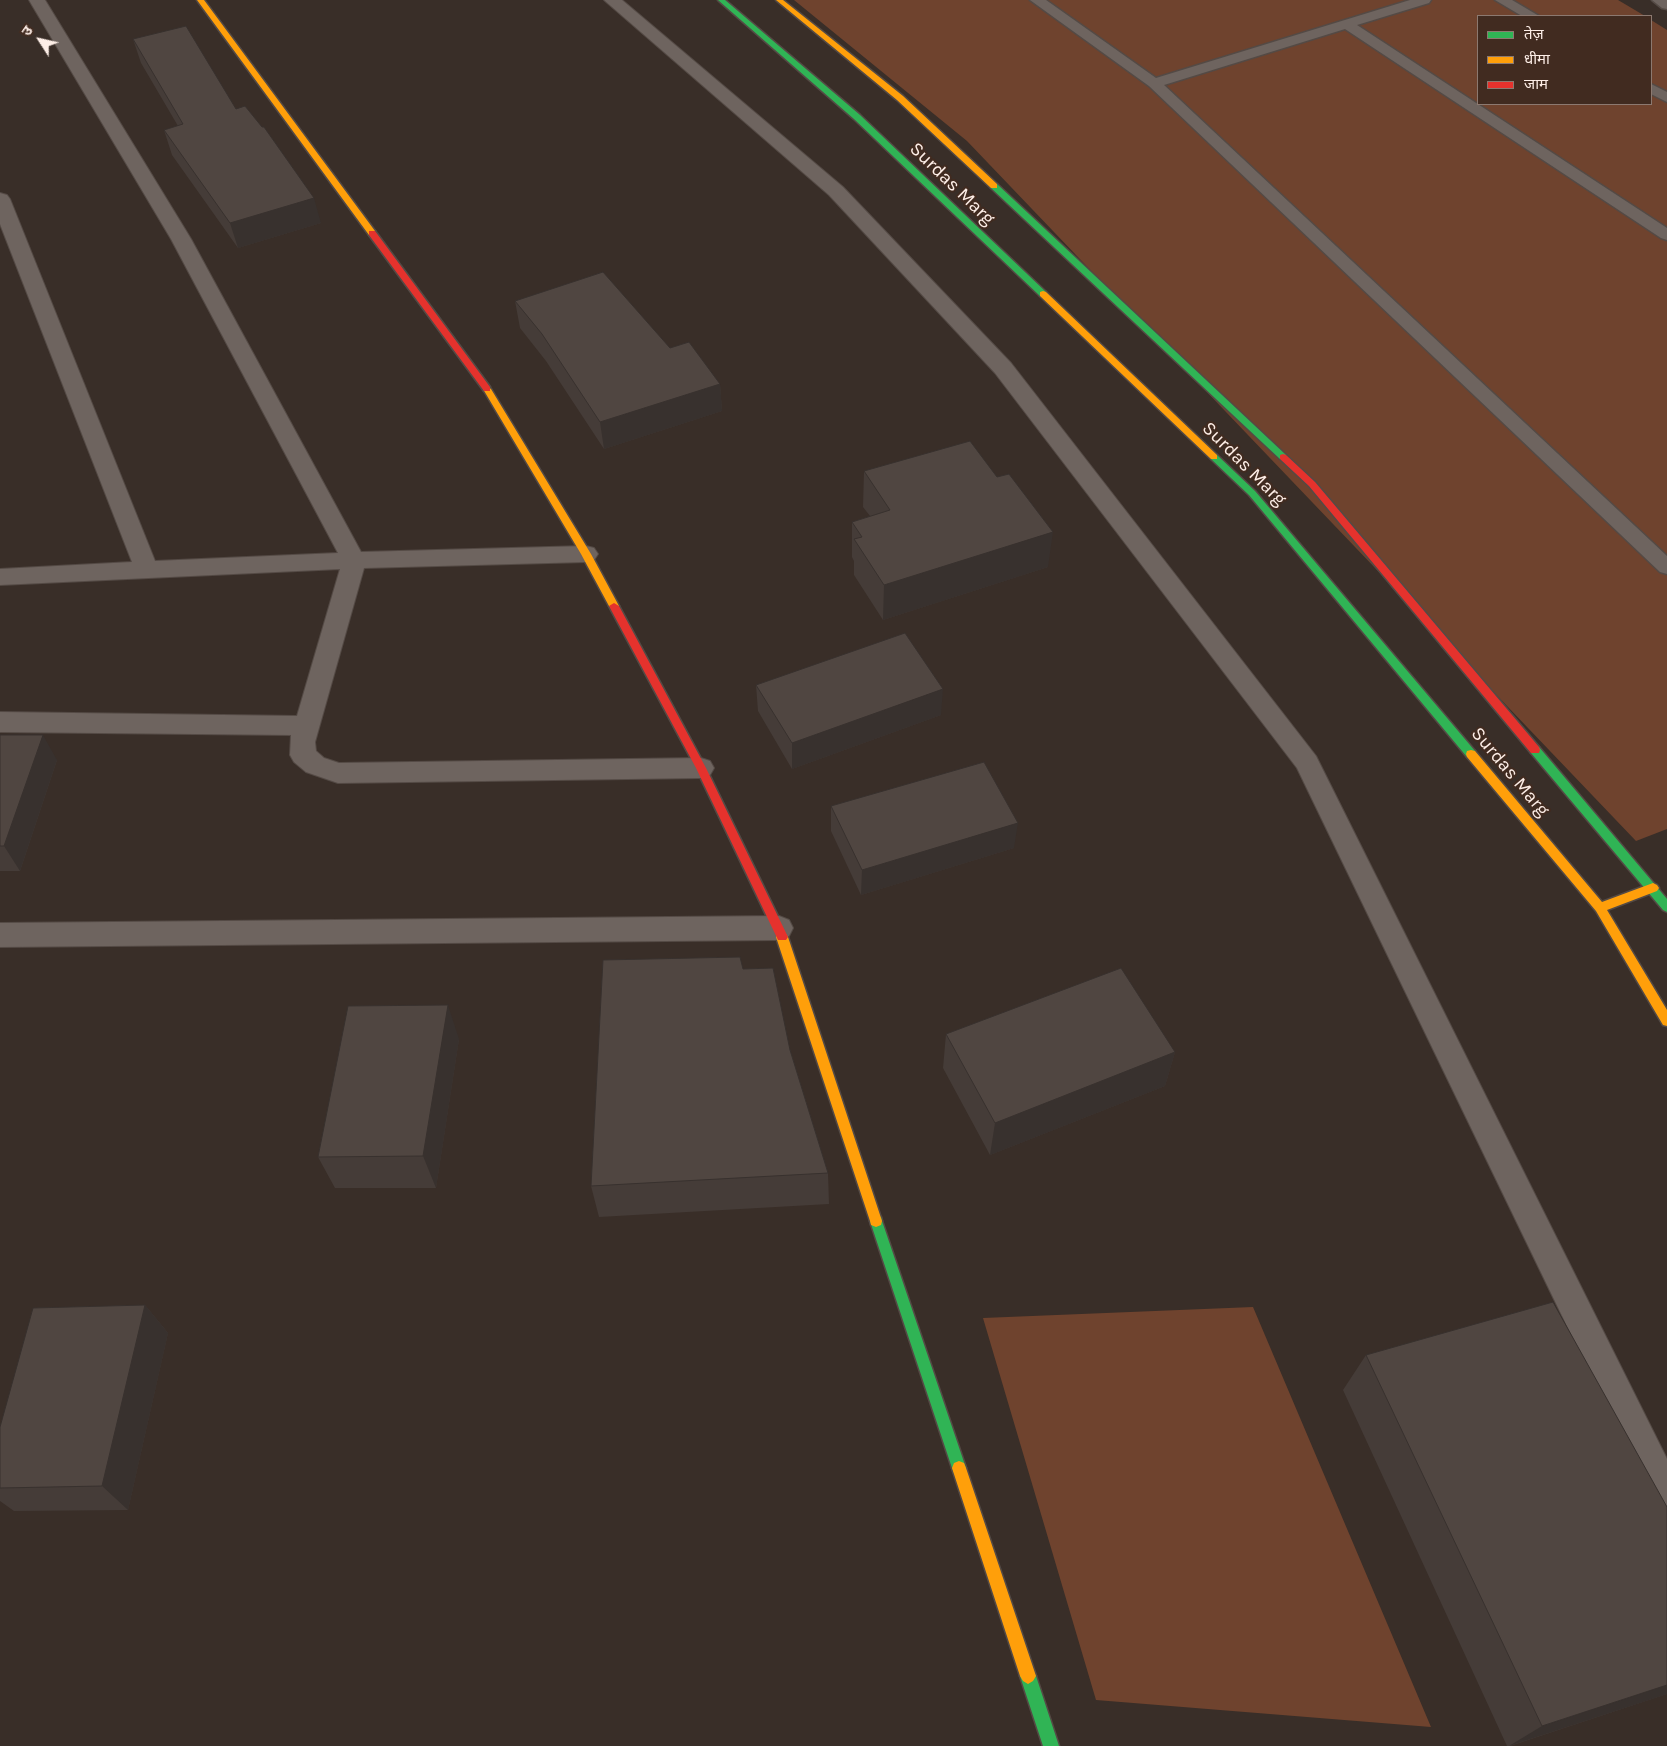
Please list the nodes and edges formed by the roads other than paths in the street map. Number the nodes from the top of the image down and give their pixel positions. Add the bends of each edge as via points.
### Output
1 (37, 0) edge
2 (200, 0) edge
3 (612, 0) edge
4 (721, 0) edge
5 (779, 0) edge
6 (1037, 0) edge
7 (1424, 0) edge
8 (1502, 0) edge
9 (1659, 0) edge
10 (1667, 5) edge
11 (1530, 15) edge
12 (1345, 23) junction
13 (1154, 82) junction
14 (1652, 89) edge
15 (1667, 98) edge
16 (0, 199) edge
17 (1667, 235) edge
18 (586, 554) junction
19 (354, 560) junction
20 (1667, 567) edge
21 (146, 569) junction
22 (0, 577) edge
23 (0, 722) edge
24 (308, 726) junction
25 (701, 768) junction
26 (1660, 886) edge
27 (1667, 907) edge
28 (1600, 908) junction
29 (778, 928) junction
30 (0, 935) edge
31 (1667, 1021) edge
32 (1667, 1496) edge
33 (1051, 1746) edge

1 - 19 street via 182,239
2 - 18 main road via 487,389
3 - 32 street via 836,191 1003,368 1306,763
4 - 28 main road, Surdas Marg via 856,117 1252,493
5 - 26 main road, Surdas Marg via 900,98 1312,484
6 - 13 lane
7 - 12 lane
8 - 11 lane
9 - 10 lane
12 - 13 lane
12 - 17 lane
13 - 20 lane
14 - 15 lane
16 - 21 street
18 - 19 street
18 - 25 main road
19 - 21 street
19 - 24 street
21 - 22 street
23 - 24 street
24 - 25 street via 302,742 304,755 315,765 338,773
25 - 29 main road
26 - 27 main road, Surdas Marg
26 - 28 main road
28 - 31 main road, Surdas Marg
29 - 30 street
29 - 33 main road

